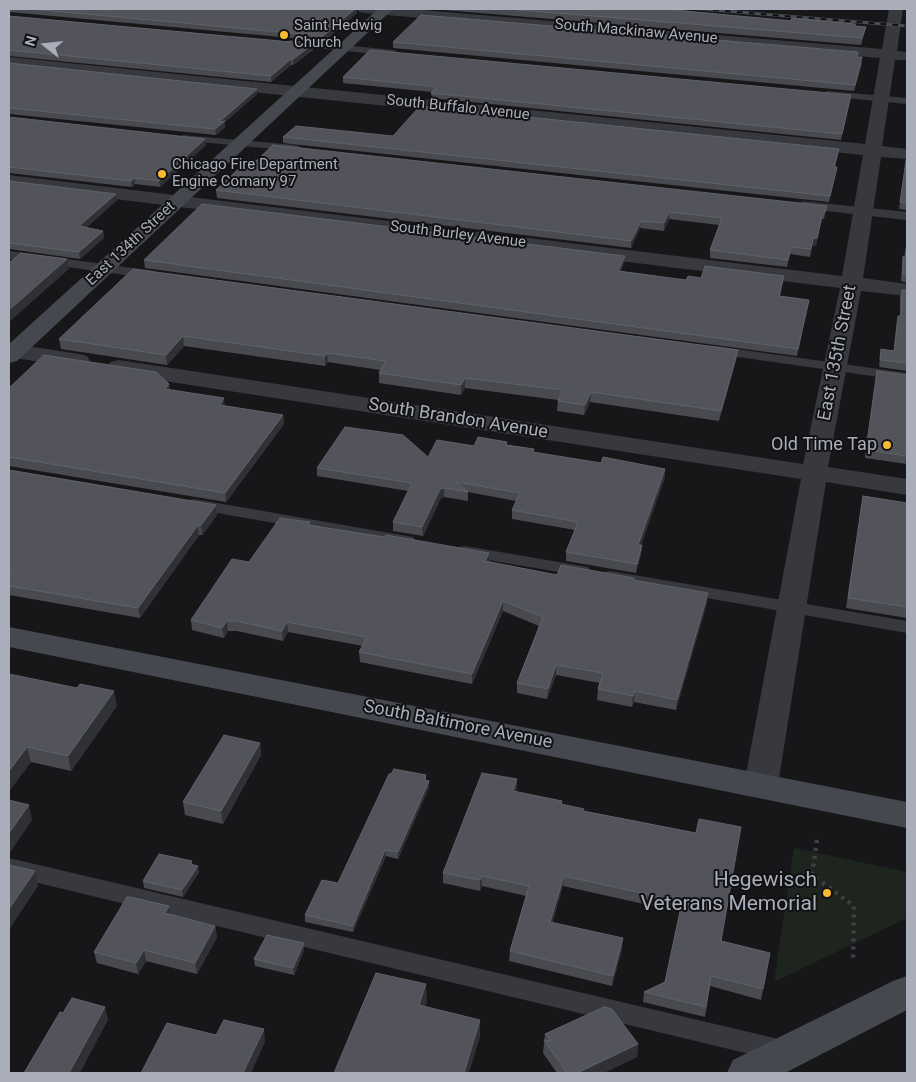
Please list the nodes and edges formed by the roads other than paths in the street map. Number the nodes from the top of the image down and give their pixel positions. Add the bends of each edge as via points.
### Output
1 (364, 9) edge
2 (896, 9) edge
3 (385, 10) edge
4 (283, 42) edge
5 (343, 48) junction
6 (404, 54) edge
7 (898, 55) edge
8 (9, 62) edge
9 (296, 91) junction
10 (816, 92) edge
11 (881, 98) junction
12 (907, 101) edge
13 (166, 136) edge
14 (240, 143) junction
15 (306, 149) edge
16 (874, 150) junction
17 (907, 154) edge
18 (9, 180) edge
19 (178, 200) junction
20 (792, 203) edge
21 (864, 211) junction
22 (907, 216) edge
23 (9, 255) edge
24 (105, 268) junction
25 (172, 277) edge
26 (851, 283) junction
27 (907, 290) edge
28 (700, 349) edge
29 (11, 353) edge
30 (834, 367) junction
31 (907, 377) edge
32 (815, 473) junction
33 (907, 487) edge
34 (175, 501) edge
35 (419, 543) edge
36 (448, 548) edge
37 (791, 607) junction
38 (907, 627) edge
39 (9, 637) edge
40 (760, 785) junction
41 (907, 816) edge
42 (9, 867) edge
43 (907, 992) edge
44 (788, 1052) junction
45 (747, 1073) edge

1 - 3 street, South Mackinaw Avenue
2 - 7 street, East 135th Street
3 - 5 street, East 134th Street
3 - 7 street, South Mackinaw Avenue
4 - 5 lane
5 - 6 lane
5 - 9 street, East 134th Street
7 - 11 street, East 135th Street
8 - 9 street, South Buffalo Avenue
9 - 14 street, East 134th Street
9 - 16 street, South Buffalo Avenue
10 - 11 lane
11 - 12 lane
11 - 16 street, East 135th Street
13 - 14 lane
14 - 15 lane
14 - 19 street, East 134th Street
16 - 17 street, South Buffalo Avenue
16 - 21 street, East 135th Street
18 - 19 street, South Burley Avenue
19 - 24 street, East 134th Street
19 - 26 street, South Burley Avenue
20 - 21 lane
21 - 22 lane
21 - 26 street, East 135th Street
23 - 24 lane
24 - 25 lane
24 - 29 street, East 134th Street
26 - 27 street, South Burley Avenue
26 - 30 street, East 135th Street
28 - 30 lane
29 - 32 street, South Brandon Avenue
30 - 31 lane
30 - 32 street, East 135th Street
32 - 33 street, South Brandon Avenue
32 - 37 street, East 135th Street
34 - 35 lane
36 - 37 lane
37 - 38 lane
37 - 40 street, East 135th Street
39 - 40 street, South Baltimore Avenue
40 - 41 street, South Baltimore Avenue
42 - 44 lane
43 - 44 street
44 - 45 street

